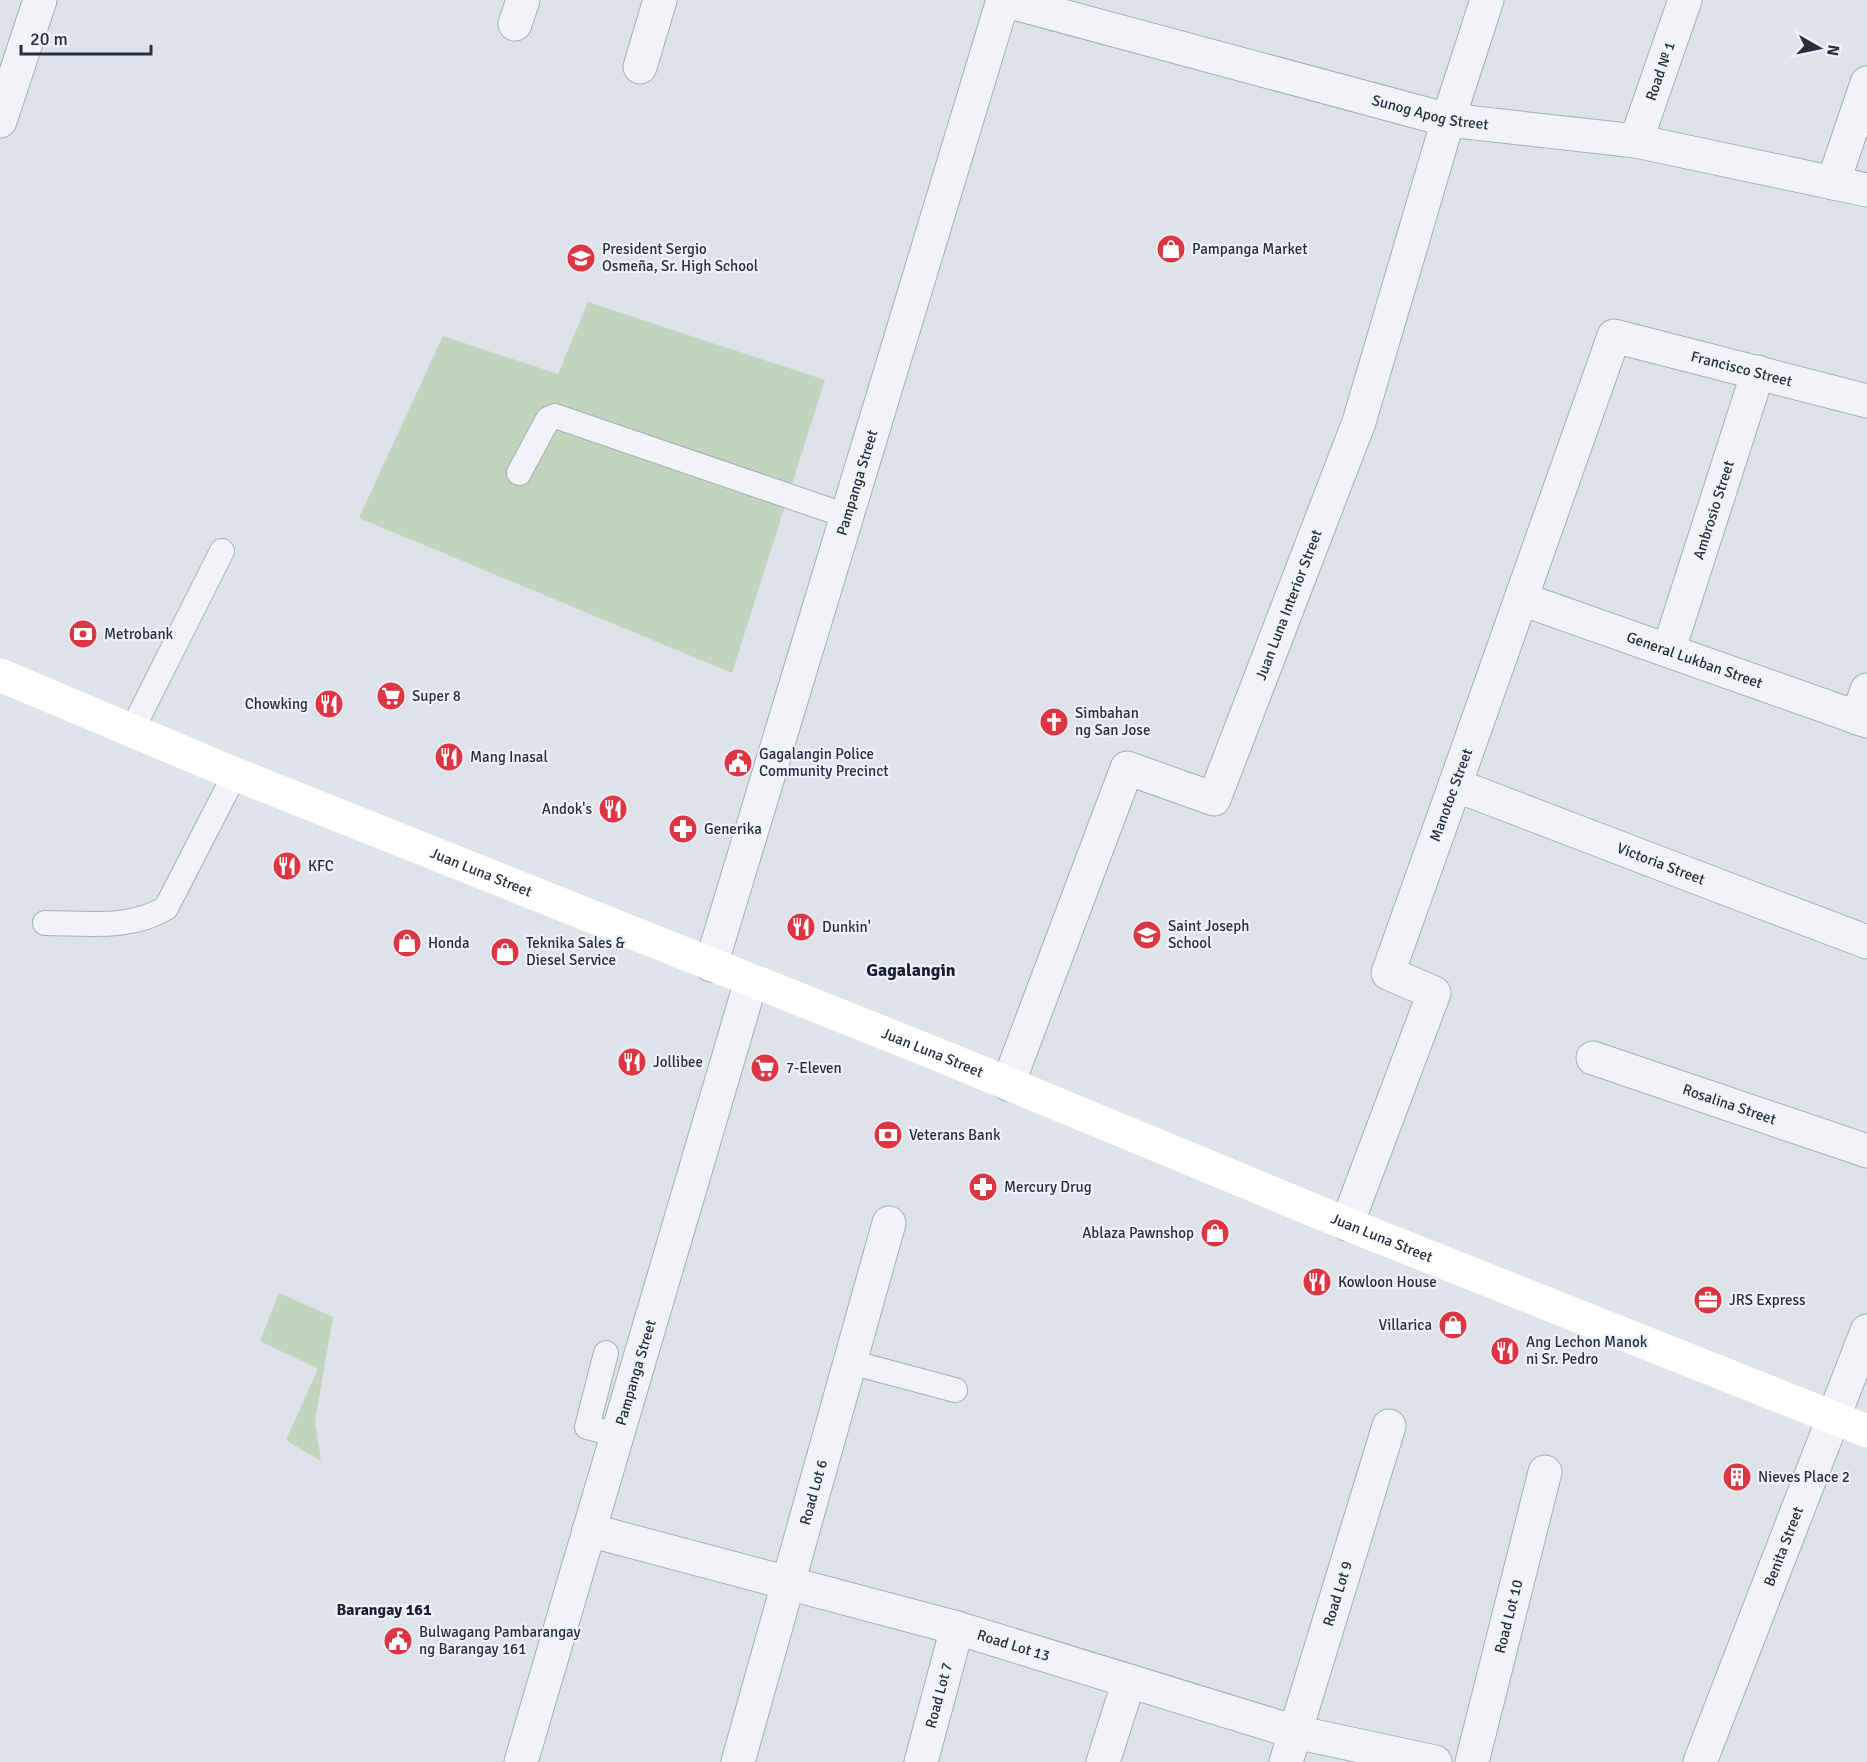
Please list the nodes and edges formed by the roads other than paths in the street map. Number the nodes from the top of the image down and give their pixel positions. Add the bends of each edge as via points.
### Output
1 (40, 0) edge
2 (660, 0) edge
3 (1003, 0) edge
4 (1487, 0) edge
5 (1685, 0) edge
6 (640, 67) dead end
7 (1867, 83) edge
8 (1448, 120) junction
9 (0, 121) edge
10 (1636, 141) junction
11 (1833, 183) junction
12 (1867, 190) edge
13 (1614, 336) joint
14 (1758, 372) junction
15 (1867, 401) edge
16 (519, 473) dead end
17 (847, 516) junction
18 (222, 551) dead end
19 (1522, 599) junction
20 (1669, 649) junction
21 (0, 675) edge
22 (1864, 710) edge
23 (132, 730) junction
24 (235, 774) junction
25 (1455, 785) junction
26 (45, 923) dead end
27 (1867, 942) edge
28 (711, 965) junction
29 (751, 981) junction
30 (1593, 1058) dead end
31 (1008, 1084) junction
32 (1867, 1150) edge
33 (889, 1223) dead end
34 (1347, 1224) junction
35 (1867, 1331) edge
36 (606, 1353) dead end
37 (850, 1362) junction
38 (955, 1390) dead end
39 (1834, 1418) junction
40 (1389, 1426) dead end
41 (1867, 1431) edge
42 (617, 1435) junction
43 (1545, 1472) dead end
44 (589, 1530) junction
45 (787, 1583) junction
46 (957, 1628) junction
47 (1129, 1681) junction
48 (1291, 1747) edge
49 (521, 1762) edge
50 (738, 1762) edge
51 (921, 1762) edge
52 (1103, 1762) edge
53 (1435, 1762) edge
54 (1472, 1762) edge
55 (1700, 1762) edge

1 - 9 street
2 - 6 street
3 - 8 street, Sunog Apog Street
3 - 17 street, Pampanga Street
4 - 8 street, Juan Luna Interior Street
5 - 10 street, Road № 1
7 - 11 street
8 - 10 street, Sunog Apog Street
8 - 31 street, Juan Luna Interior Street via 1359,422 1214,799 1127,768
10 - 11 street, Sunog Apog Street
11 - 12 street, Sunog Apog Street
13 - 14 street, Francisco Street
13 - 19 street, Manotoc Street
14 - 15 street, Francisco Street
14 - 20 street, Ambrosio Street
16 - 17 lane via 548,419 555,416
17 - 28 street, Pampanga Street
18 - 23 lane
19 - 20 street, General Lukban Street
19 - 25 street, Manotoc Street
20 - 22 street, General Lukban Street
21 - 23 main road, Juan Luna Street
23 - 24 main road, Juan Luna Street
24 - 26 lane via 166,908 150,918 127,923
24 - 28 main road, Juan Luna Street
25 - 27 street, Victoria Street
25 - 34 street, Manotoc Street via 1388,973 1434,993
28 - 29 main road, Juan Luna Street
29 - 31 main road, Juan Luna Street
29 - 42 street, Pampanga Street
30 - 32 street, Rosalina Street
31 - 34 main road, Juan Luna Street
33 - 37 street, Road Lot 6
34 - 39 main road, Juan Luna Street
35 - 39 street, Benita Street
36 - 42 lane via 587,1428
37 - 38 lane
37 - 45 street, Road Lot 6
39 - 41 main road, Juan Luna Street
39 - 55 street, Benita Street
40 - 48 street, Road Lot 9
42 - 44 street, Pampanga Street
43 - 54 street, Road Lot 10
44 - 45 street, Road Lot 13
44 - 49 street, Pampanga Street
45 - 46 street, Road Lot 13
45 - 50 street, Road Lot 6
46 - 47 street, Road Lot 13
46 - 51 street, Road Lot 7
47 - 48 street, Road Lot 13
47 - 52 street
48 - 53 street, Road Lot 13

